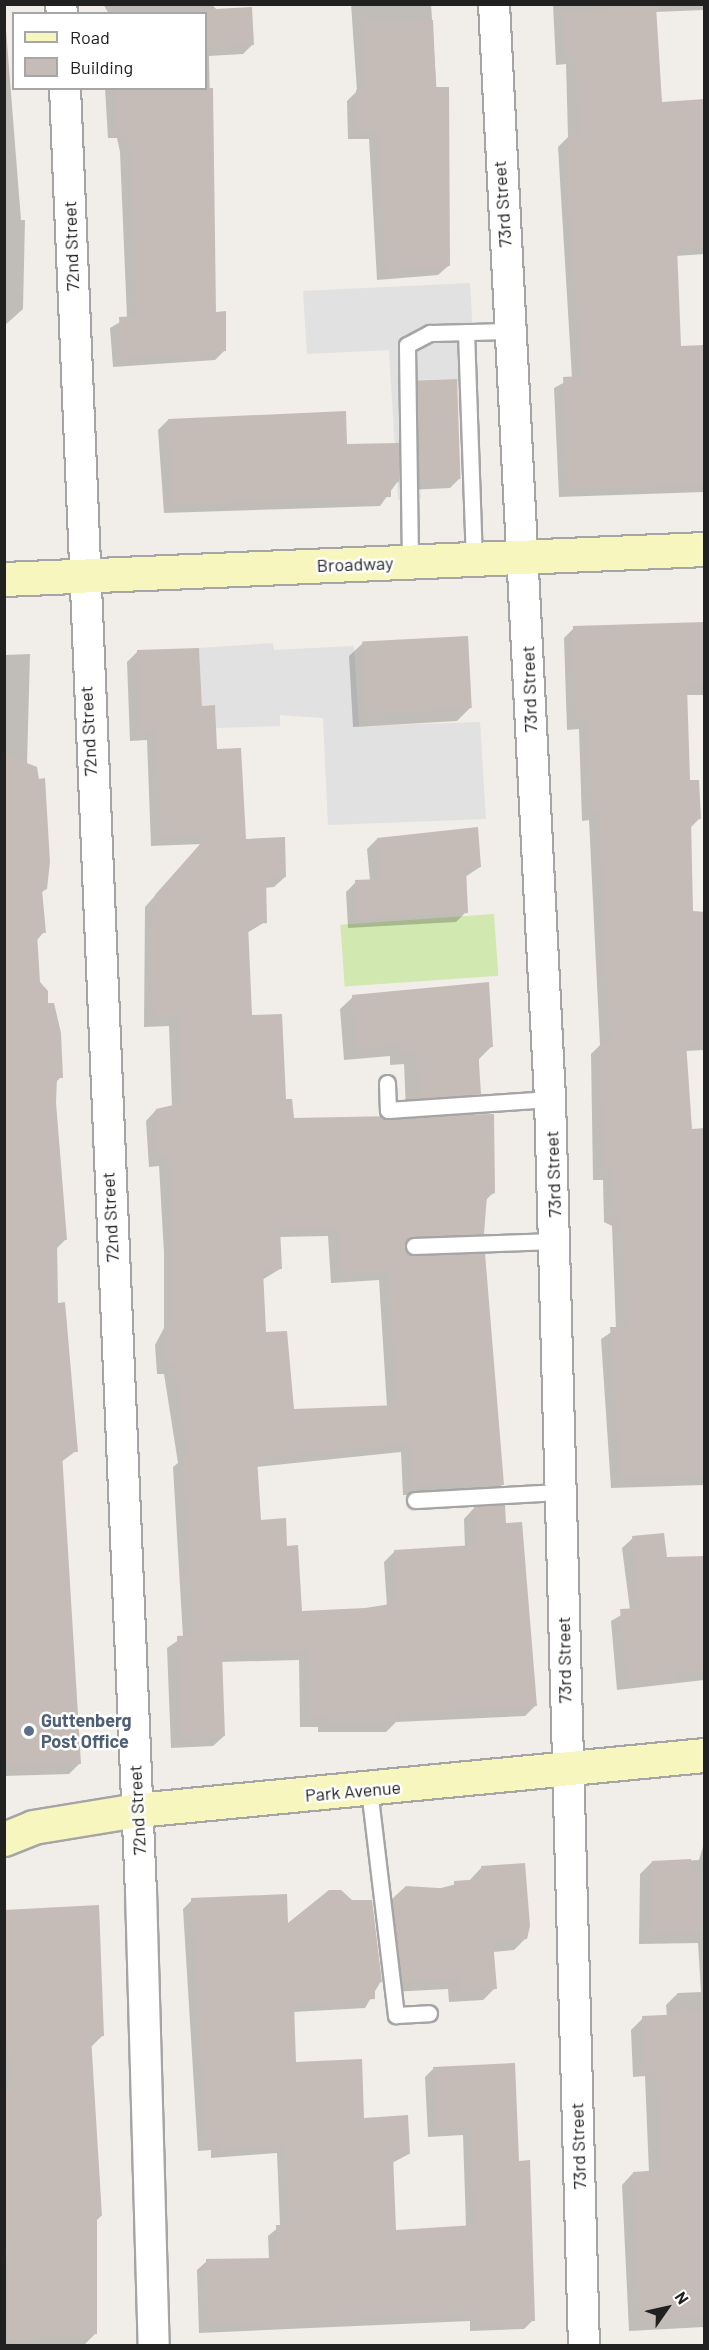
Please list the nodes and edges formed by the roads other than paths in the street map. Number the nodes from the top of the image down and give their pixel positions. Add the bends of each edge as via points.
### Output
1 (494, 4) edge
2 (65, 90) edge
3 (510, 331) junction
4 (466, 332) junction
5 (705, 549) edge
6 (525, 556) junction
7 (474, 559) junction
8 (410, 561) junction
9 (85, 575) junction
10 (4, 579) edge
11 (387, 1083) dead end
12 (550, 1099) junction
13 (554, 1241) junction
14 (414, 1246) dead end
15 (561, 1492) junction
16 (414, 1500) dead end
17 (705, 1755) edge
18 (567, 1770) junction
19 (369, 1789) junction
20 (137, 1810) junction
21 (4, 1839) edge
22 (429, 2013) dead end
23 (154, 2346) edge
24 (584, 2346) edge

1 - 3 street, 73rd Street
2 - 9 street, 72nd Street
3 - 4 lane
3 - 6 street, 73rd Street
4 - 7 lane
4 - 8 lane via 430,333 407,345
5 - 6 street, Broadway
6 - 7 street, Broadway
6 - 12 street, 73rd Street
7 - 8 street, Broadway
8 - 9 street, Broadway
9 - 10 street, Broadway
9 - 20 street, 72nd Street
11 - 12 lane via 388,1110
12 - 13 street, 73rd Street
13 - 14 lane
13 - 15 street, 73rd Street
15 - 16 lane
15 - 18 street, 73rd Street
17 - 18 street, Park Avenue
18 - 19 street, Park Avenue
18 - 24 street, 73rd Street
19 - 20 street, Park Avenue
19 - 22 lane via 396,2015
20 - 21 street, Park Avenue via 33,1827
20 - 23 street, 72nd Street

